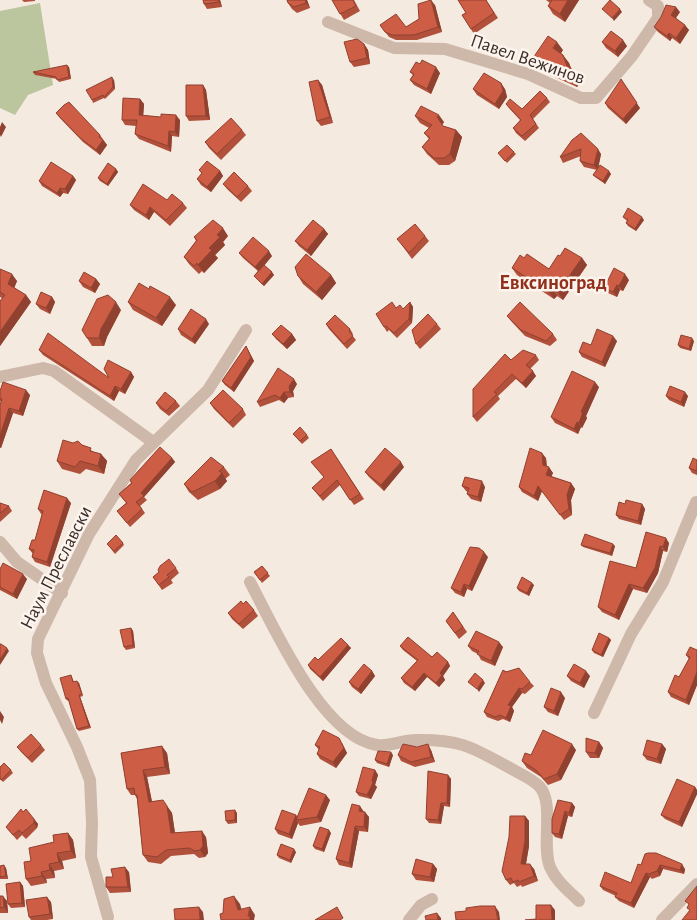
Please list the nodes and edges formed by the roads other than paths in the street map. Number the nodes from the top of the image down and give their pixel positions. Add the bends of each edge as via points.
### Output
1 (649, 0) edge
2 (328, 22) dead end
3 (246, 330) dead end
4 (0, 377) edge
5 (153, 442) junction
6 (696, 502) dead end
7 (0, 542) edge
8 (250, 582) dead end
9 (62, 593) junction
10 (594, 713) dead end
11 (697, 884) edge
12 (432, 899) dead end
13 (579, 901) dead end
14 (108, 917) dead end
15 (409, 920) edge
16 (662, 920) edge

1 - 2 street, Павел Вежинов via 658,6 658,18 632,56 596,98 581,98 528,74 445,49 394,48
3 - 5 street, Наум Преславски via 208,390
4 - 5 street via 43,368 54,371
5 - 9 street, Наум Преславски via 136,460 89,534
6 - 10 street via 663,582 631,634
7 - 9 street via 17,562
8 - 13 street via 308,687 339,724 359,738 378,745 442,739 471,746 540,787 546,802 550,866 557,879
9 - 14 street, Наум Преславски via 43,624 37,653 46,683 90,780 91,857
11 - 16 street
12 - 15 street via 420,905

